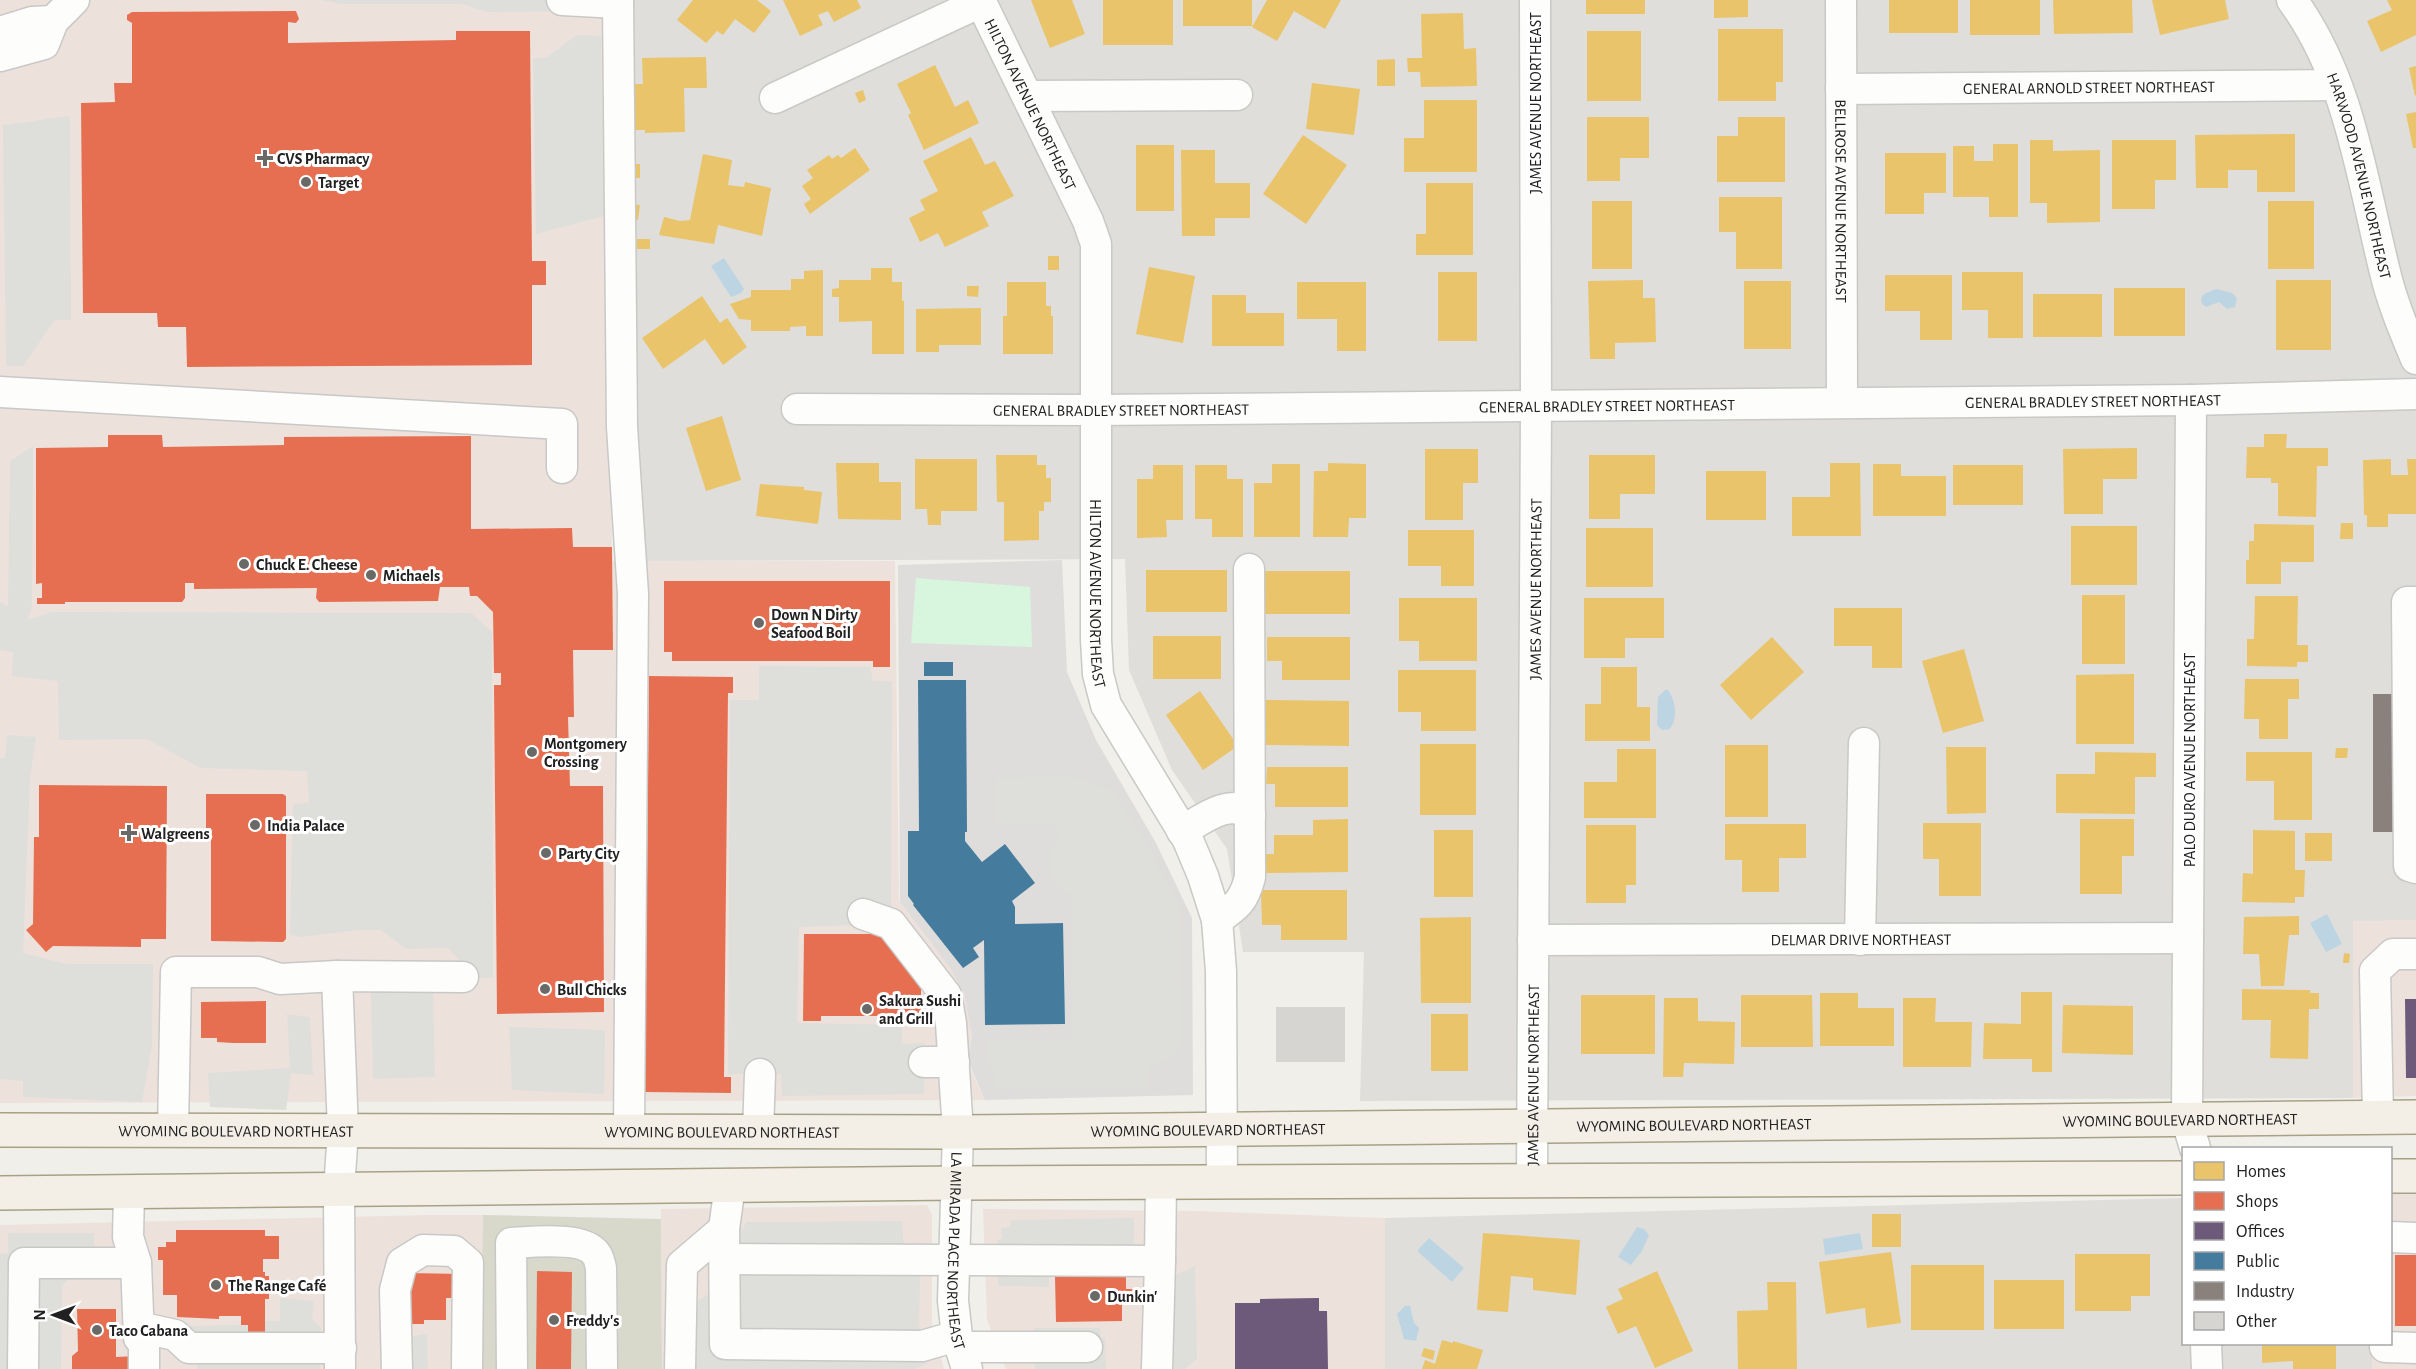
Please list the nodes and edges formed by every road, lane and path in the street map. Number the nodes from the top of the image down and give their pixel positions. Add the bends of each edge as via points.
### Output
1 (74, 0) edge
2 (562, 0) edge
3 (1534, 0) edge
4 (1840, 0) edge
5 (2292, 0) edge
6 (981, 1) edge
7 (618, 2) edge
8 (53, 21) junction
9 (0, 32) edge
10 (0, 56) edge
11 (2335, 85) junction
12 (1841, 89) junction
13 (1237, 95) dead end
14 (1028, 96) junction
15 (776, 98) dead end
16 (2416, 358) edge
17 (0, 392) edge
18 (2416, 394) edge
19 (2191, 400) junction
20 (1842, 402) junction
21 (1536, 405) junction
22 (797, 409) dead end
23 (1094, 410) junction
24 (562, 468) dead end
25 (1249, 569) dead end
26 (2416, 602) edge
27 (1864, 743) dead end
28 (1250, 815) junction
29 (1182, 831) junction
30 (2416, 868) edge
31 (863, 914) dead end
32 (1217, 920) junction
33 (2188, 938) junction
34 (1533, 940) junction
35 (1860, 940) junction
36 (2416, 954) edge
37 (337, 976) junction
38 (463, 976) dead end
39 (924, 1062) dead end
40 (954, 1062) junction
41 (760, 1074) dead end
42 (2378, 1117) junction
43 (2416, 1117) edge
44 (1533, 1126) junction
45 (1223, 1128) junction
46 (0, 1130) edge
47 (173, 1131) junction
48 (343, 1131) junction
49 (629, 1132) junction
50 (758, 1132) junction
51 (958, 1132) junction
52 (2191, 1135) edge
53 (2392, 1176) edge
54 (2416, 1176) edge
55 (2182, 1178) edge
56 (1532, 1179) junction
57 (958, 1183) junction
58 (1161, 1183) junction
59 (1222, 1183) junction
60 (730, 1185) junction
61 (339, 1190) junction
62 (129, 1192) junction
63 (0, 1193) edge
64 (2392, 1237) edge
65 (2416, 1238) edge
66 (724, 1244) junction
67 (955, 1258) junction
68 (1160, 1261) junction
69 (136, 1263) junction
70 (2206, 1345) edge
71 (1087, 1347) dead end
72 (138, 1348) edge
73 (2416, 1348) edge
74 (961, 1351) edge
75 (2385, 1353) edge
76 (188, 1358) edge
77 (341, 1359) edge
78 (23, 1369) edge
79 (397, 1369) edge
80 (466, 1369) edge
81 (512, 1369) edge
82 (602, 1369) edge
83 (680, 1369) edge
84 (1157, 1369) edge
85 (2207, 1369) edge

1 - 8 street
2 - 7 street
3 - 21 street, JAMES AVENUE NORTHEAST
4 - 12 street, BELLROSE AVENUE NORTHEAST
5 - 11 street, HARWOOD AVENUE NORTHEAST via 2323,52
6 - 14 street, HILTON AVENUE NORTHEAST
6 - 15 street
7 - 49 street via 622,427 633,594
8 - 9 street via 32,22
8 - 10 street via 44,44
11 - 12 street, GENERAL ARNOLD STREET NORTHEAST
11 - 16 street, HARWOOD AVENUE NORTHEAST via 2350,125 2385,274 2399,321
12 - 20 street, BELLROSE AVENUE NORTHEAST
13 - 14 street
14 - 23 street, HILTON AVENUE NORTHEAST via 1096,244
17 - 24 street via 562,424
18 - 19 street, GENERAL BRADLEY STREET NORTHEAST
19 - 20 street, GENERAL BRADLEY STREET NORTHEAST
19 - 33 street, PALO DURO AVENUE NORTHEAST
20 - 21 street, GENERAL BRADLEY STREET NORTHEAST
21 - 23 street, GENERAL BRADLEY STREET NORTHEAST
21 - 34 street, JAMES AVENUE NORTHEAST
22 - 23 street, GENERAL BRADLEY STREET NORTHEAST
23 - 29 street, HILTON AVENUE NORTHEAST via 1098,674 1116,726
25 - 28 street
26 - 30 street via 2407,602 2409,866
27 - 35 street
28 - 29 street via 1226,808
28 - 32 street via 1250,877 1245,895
29 - 32 street, HILTON AVENUE NORTHEAST via 1203,876
31 - 40 street, LA MIRADA PLACE NORTHEAST via 891,924 946,995
32 - 45 street, HILTON AVENUE NORTHEAST
33 - 35 street, DELMAR DRIVE NORTHEAST
33 - 52 street, PALO DURO AVENUE NORTHEAST
34 - 35 street, DELMAR DRIVE NORTHEAST
34 - 44 street, JAMES AVENUE NORTHEAST
36 - 42 street via 2393,954 2375,971
37 - 38 street
37 - 47 street via 280,979 258,972 176,972
37 - 48 street
39 - 40 street
40 - 51 street, LA MIRADA PLACE NORTHEAST
41 - 50 street
42 - 43 main road, WYOMING BOULEVARD NORTHEAST
42 - 52 main road, WYOMING BOULEVARD NORTHEAST
44 - 45 main road, WYOMING BOULEVARD NORTHEAST
44 - 52 main road, WYOMING BOULEVARD NORTHEAST
44 - 56 street, JAMES AVENUE NORTHEAST
45 - 51 main road, WYOMING BOULEVARD NORTHEAST
45 - 59 street, HILTON AVENUE NORTHEAST
46 - 47 main road, WYOMING BOULEVARD NORTHEAST
47 - 48 main road, WYOMING BOULEVARD NORTHEAST
48 - 49 main road, WYOMING BOULEVARD NORTHEAST
48 - 61 street
49 - 50 main road, WYOMING BOULEVARD NORTHEAST
50 - 51 main road, WYOMING BOULEVARD NORTHEAST
51 - 57 street, LA MIRADA PLACE NORTHEAST
53 - 54 main road
55 - 56 main road
56 - 59 main road
57 - 58 main road
57 - 60 main road
57 - 67 street, LA MIRADA PLACE NORTHEAST
58 - 59 main road
58 - 68 street
60 - 61 main road
60 - 66 street
61 - 62 main road
61 - 77 street
62 - 63 main road
62 - 69 street via 128,1237
64 - 65 street
66 - 67 street
66 - 74 street via 725,1344 922,1346
66 - 83 street via 682,1265
67 - 68 street
67 - 74 street, LA MIRADA PLACE NORTHEAST via 953,1301
68 - 84 street
69 - 72 street
69 - 78 street via 24,1263
70 - 85 street
71 - 74 street
72 - 76 street via 175,1335
73 - 75 street
76 - 77 street
79 - 80 street via 395,1290 402,1263 423,1250 454,1251 468,1263
81 - 82 street via 511,1243 583,1244 596,1253 601,1268

